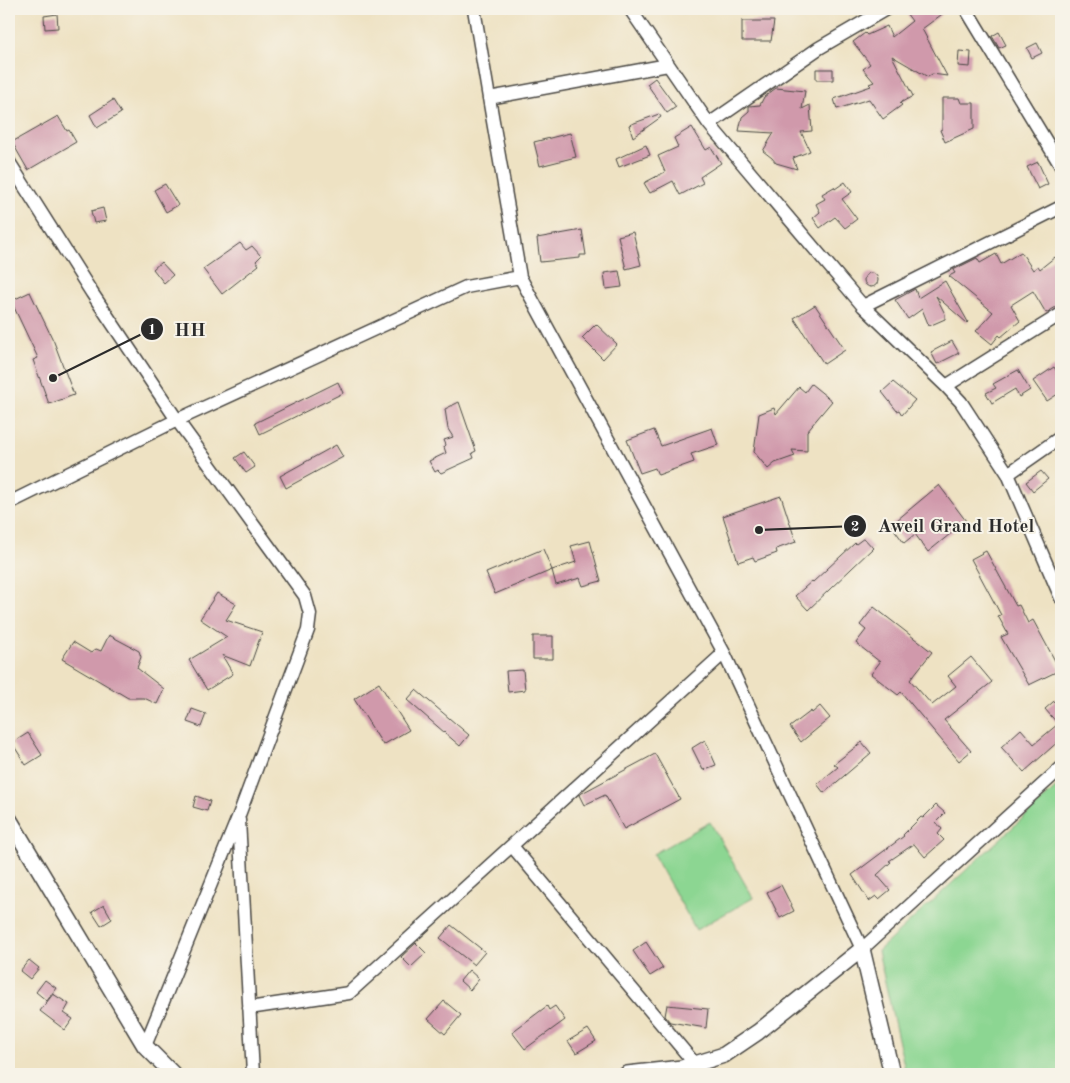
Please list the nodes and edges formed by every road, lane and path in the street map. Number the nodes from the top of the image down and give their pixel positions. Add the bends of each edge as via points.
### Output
1 (474, 9) edge
2 (630, 9) edge
3 (886, 9) edge
4 (966, 9) edge
5 (668, 65) junction
6 (489, 98) junction
7 (709, 124) junction
8 (9, 162) edge
9 (1061, 166) edge
10 (1061, 207) edge
11 (520, 277) junction
12 (863, 306) junction
13 (1061, 314) edge
14 (946, 386) junction
15 (177, 420) junction
16 (1061, 437) edge
17 (1008, 474) junction
18 (9, 503) edge
19 (1057, 578) edge
20 (1061, 598) edge
21 (724, 653) junction
22 (1061, 768) edge
23 (239, 815) junction
24 (9, 819) edge
25 (512, 846) junction
26 (862, 949) junction
27 (249, 1008) junction
28 (145, 1046) junction
29 (695, 1064) junction
30 (173, 1074) edge
31 (253, 1074) edge
32 (627, 1074) edge
33 (892, 1074) edge

1 - 6 street
2 - 5 street
3 - 7 street via 819,48
4 - 9 street
5 - 6 street
5 - 7 street
6 - 11 street
7 - 12 street
8 - 15 street
10 - 12 street
11 - 15 street via 466,287
11 - 21 street
12 - 14 street
13 - 14 street
14 - 17 street via 961,402
15 - 18 street
15 - 23 street via 305,596 310,614 308,630
16 - 17 street
17 - 19 street
19 - 20 street
21 - 25 street
21 - 26 street
22 - 26 street
23 - 27 street
23 - 28 street
24 - 28 street
25 - 27 street via 350,993
25 - 29 street
26 - 29 street via 758,1032 724,1055
26 - 33 street
27 - 31 street
28 - 30 street
29 - 32 street

